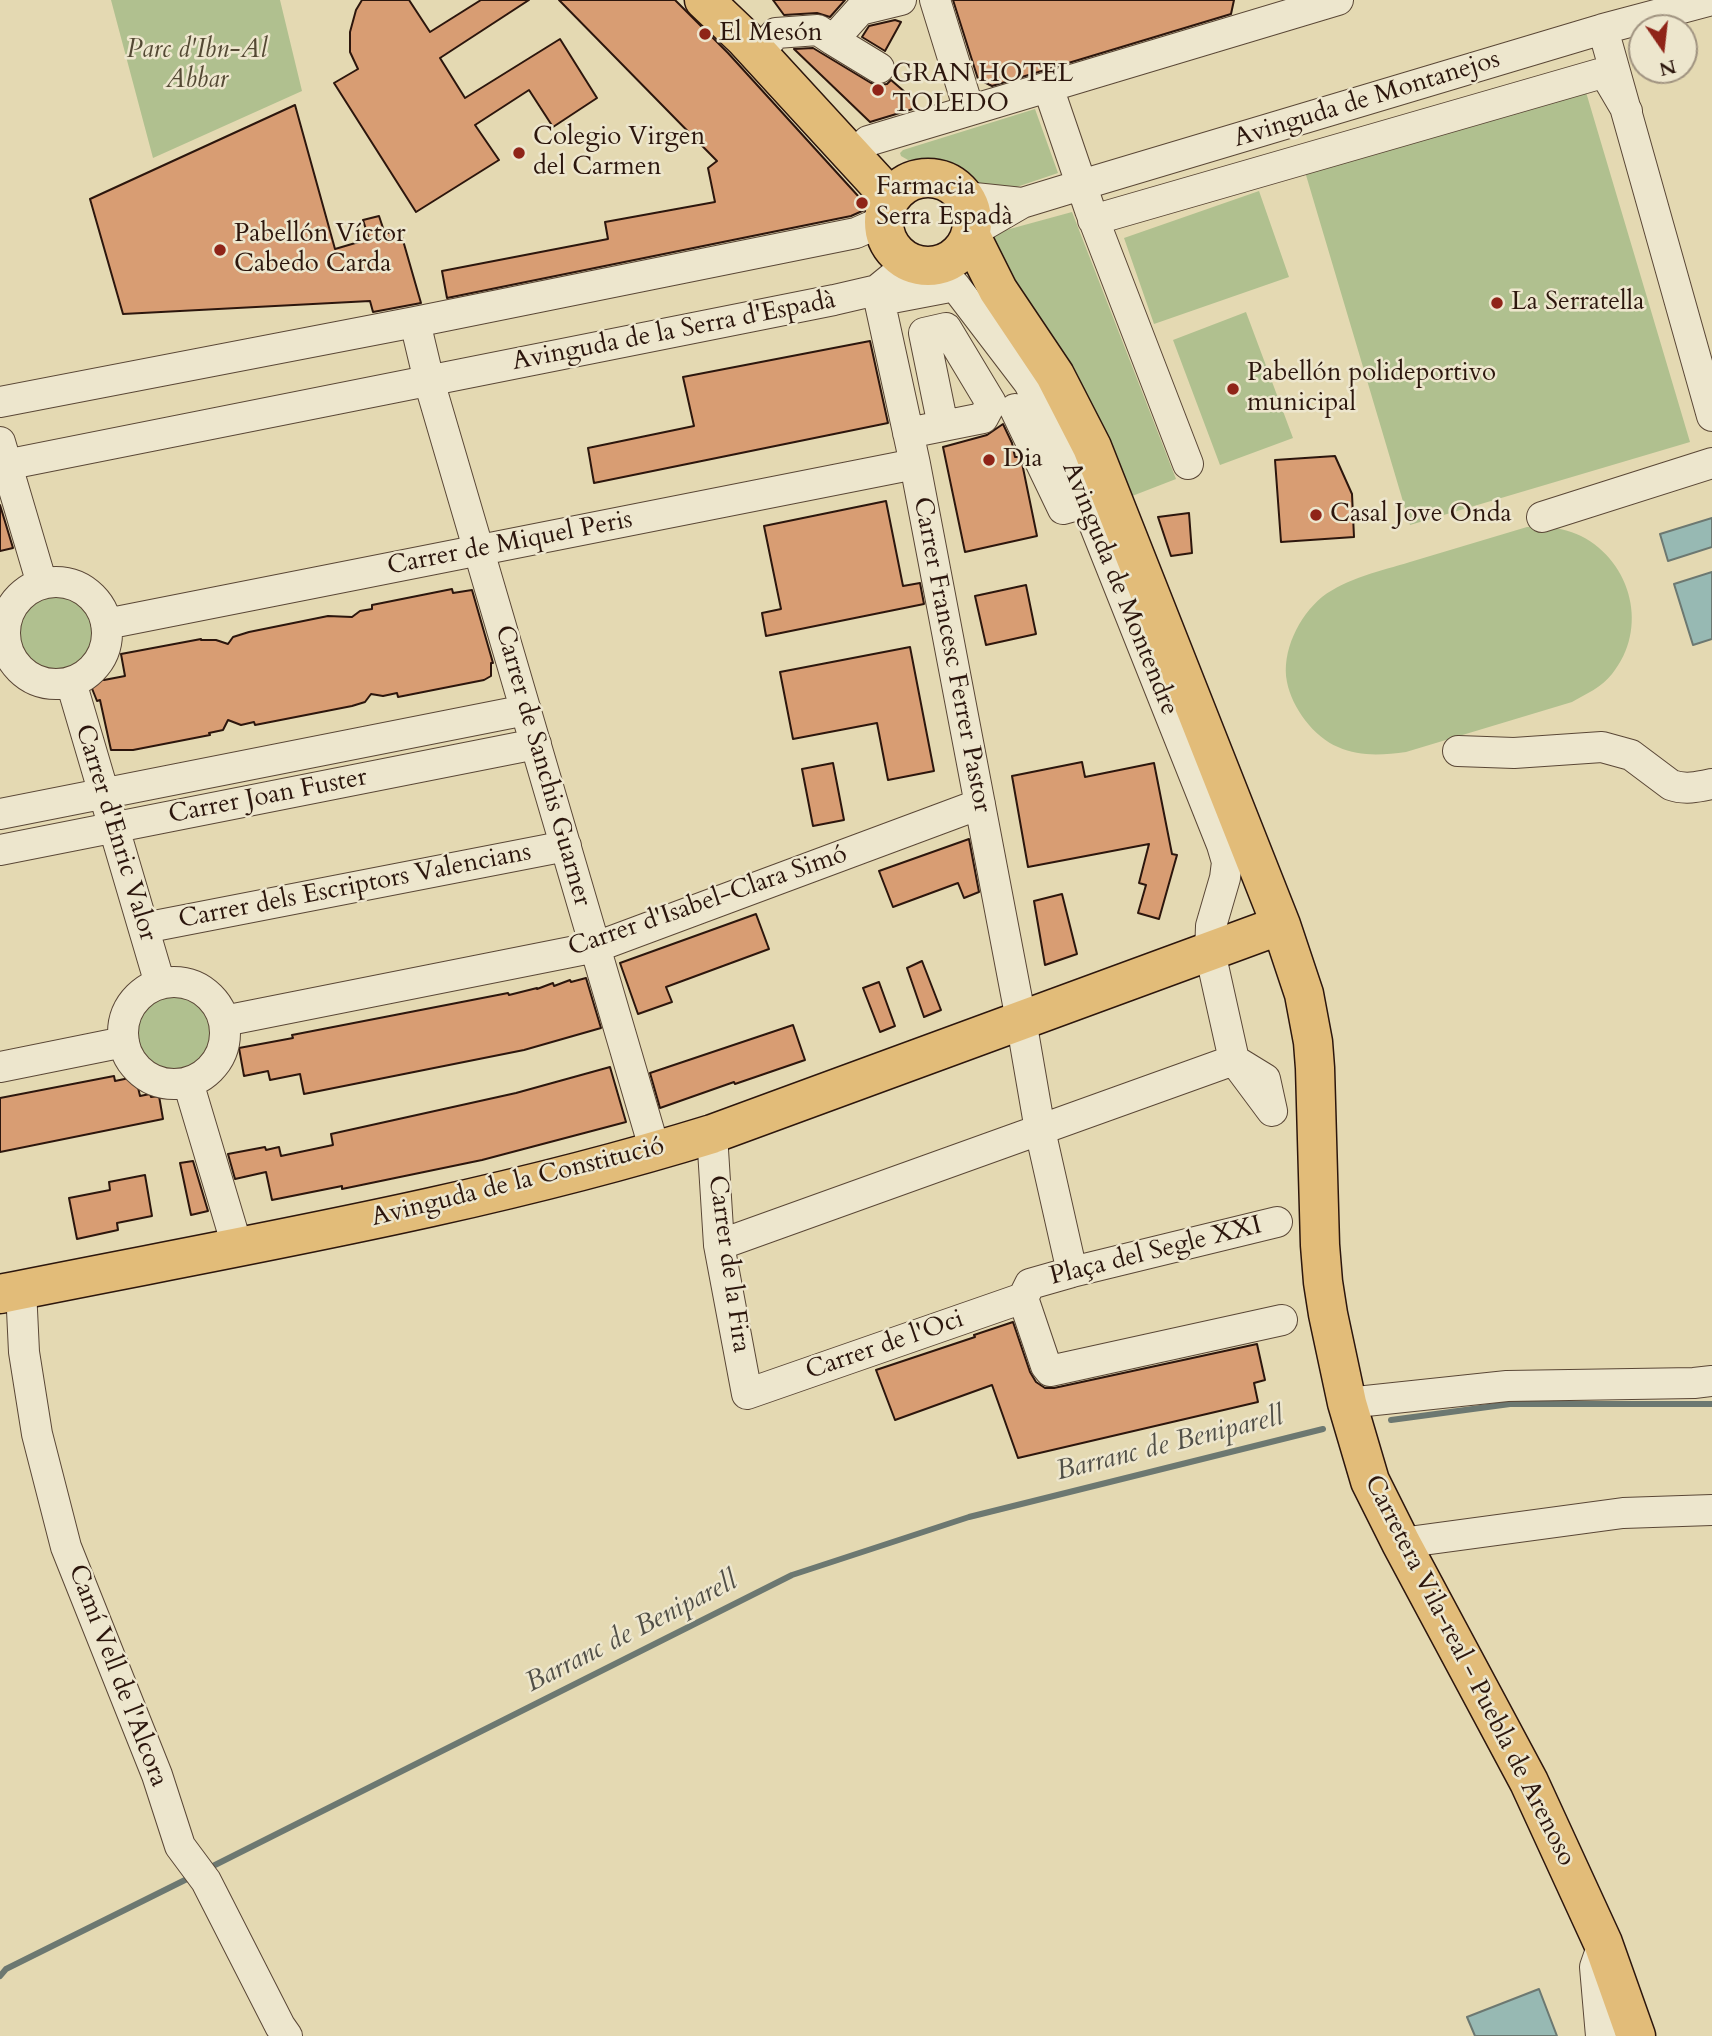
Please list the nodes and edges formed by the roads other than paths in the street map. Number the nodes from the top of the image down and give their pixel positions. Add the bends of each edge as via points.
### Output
1 (705, 0) edge
2 (901, 0) edge
3 (935, 0) edge
4 (1338, 0) edge
5 (1712, 0) edge
6 (1280, 8) edge
7 (1255, 12) edge
8 (1604, 29) junction
9 (833, 40) junction
10 (752, 45) junction
11 (879, 68) dead end
12 (1048, 87) junction
13 (969, 110) junction
14 (1627, 111) junction
15 (868, 141) junction
16 (1080, 185) junction
17 (896, 200) junction
18 (1093, 220) junction
19 (966, 231) junction
20 (910, 263) junction
21 (877, 290) junction
22 (415, 322) junction
23 (429, 381) junction
24 (0, 402) edge
25 (1013, 406) junction
26 (1712, 416) edge
27 (943, 426) junction
28 (908, 433) junction
29 (2, 457) edge
30 (1712, 463) edge
31 (915, 464) junction
32 (1188, 464) dead end
33 (1542, 517) dead end
34 (479, 550) junction
35 (42, 584) junction
36 (106, 624) junction
37 (3, 644) edge
38 (71, 682) junction
39 (526, 710) junction
40 (536, 744) junction
41 (1458, 751) dead end
42 (1712, 784) edge
43 (104, 794) junction
44 (980, 804) junction
45 (0, 814) edge
46 (114, 827) junction
47 (566, 846) junction
48 (0, 850) edge
49 (1281, 925) junction
50 (144, 928) junction
51 (596, 947) junction
52 (1210, 952) junction
53 (160, 984) junction
54 (1021, 1020) junction
55 (224, 1021) junction
56 (124, 1042) junction
57 (0, 1067) edge
58 (188, 1082) junction
59 (1040, 1129) junction
60 (712, 1133) junction
61 (655, 1151) junction
62 (1277, 1222) dead end
63 (719, 1245) junction
64 (237, 1247) junction
65 (1072, 1272) junction
66 (10, 1292) edge
67 (1023, 1298) junction
68 (1282, 1320) dead end
69 (1712, 1381) edge
70 (747, 1394) joint
71 (1347, 1403) junction
72 (1712, 1510) edge
73 (1401, 1543) junction
74 (1603, 1943) junction
75 (287, 2036) edge
76 (1601, 2036) edge
77 (1636, 2036) edge

1 - 10 main road
2 - 9 street via 860,10
3 - 13 street
4 - 6 street
5 - 8 street, Avinguda de Montanejos
6 - 7 street
7 - 12 street
8 - 14 street
8 - 16 street, Avinguda de Montanejos
9 - 10 street via 818,30 776,33
9 - 11 street
10 - 15 main road
10 - 17 main road
12 - 13 street
12 - 16 street
13 - 15 street
14 - 18 street via 1607,77 1599,74
14 - 26 street
15 - 17 main road
16 - 18 street
16 - 19 street, Avinguda de Montanejos via 1022,203
17 - 19 main road via 928,177 943,180 955,187
17 - 20 main road via 885,234 890,246
17 - 22 street via 856,233
18 - 32 street
19 - 20 main road via 940,265
19 - 49 main road, Avinguda de Montendre via 998,290 1055,375 1092,447
20 - 21 street, Avinguda de la Serra d'Espadà
21 - 23 street, Avinguda de la Serra d'Espadà
21 - 25 street, Avinguda de Montendre via 892,298 955,286 1013,361
21 - 28 street, Carrer Francesc Ferrer Pastor
22 - 23 street
22 - 24 street
23 - 29 street, Avinguda de la Serra d'Espadà
23 - 34 street, Carrer de Sanchis Guarner
25 - 27 street
25 - 27 street via 991,403 946,328 924,333
25 - 52 street, Avinguda de Montendre via 1067,456 1222,845 1227,862 1211,926
27 - 28 street
28 - 31 street, Carrer Francesc Ferrer Pastor
29 - 35 street
30 - 33 street
31 - 34 street, Carrer de Miquel Peris
31 - 44 street, Carrer Francesc Ferrer Pastor
34 - 36 street, Carrer de Miquel Peris
34 - 39 street, Carrer de Sanchis Guarner
35 - 36 street via 76,586 101,608
35 - 37 street via 16,600 8,614
36 - 38 street via 103,654 84,676
37 - 38 street via 22,673 54,685
38 - 43 street, Carrer d'Enric Valor
39 - 40 street, Carrer de Sanchis Guarner
39 - 43 street, Carrer Joan Fuster
40 - 46 street, Carrer Joan Fuster
40 - 47 street, Carrer de Sanchis Guarner
41 - 42 street via 1514,753 1602,747 1632,755 1671,785
43 - 45 street, Carrer Joan Fuster
43 - 46 street, Carrer d'Enric Valor
44 - 51 street, Carrer d'Isabel-Clara Simó
44 - 54 street, Carrer Francesc Ferrer Pastor
46 - 48 street, Carrer Joan Fuster
46 - 50 street, Carrer d'Enric Valor
47 - 50 street, Carrer dels Escriptors Valencians
47 - 51 street, Carrer de Sanchis Guarner
49 - 52 main road, Avinguda de la Constitució
49 - 71 main road, Carretera Vila-real - Puebla de Arenoso via 1304,994 1313,1042 1323,1282
50 - 53 street, Carrer d'Enric Valor
51 - 55 street, Carrer d'Isabel-Clara Simó
51 - 61 street, Carrer de Sanchis Guarner
52 - 54 main road, Avinguda de la Constitució
52 - 59 street via 1234,1060
53 - 55 street via 193,985 218,1006
53 - 56 street via 146,990 131,1006 123,1027
54 - 59 street
54 - 60 main road, Avinguda de la Constitució
55 - 58 street via 222,1052 202,1076
56 - 57 street
56 - 58 street via 140,1071 163,1082
58 - 64 street
59 - 63 street
59 - 65 street
60 - 61 main road, Avinguda de la Constitució
60 - 63 street, Carrer de la Fira
61 - 64 main road, Avinguda de la Constitució via 533,1184
62 - 65 street, Plaça del Segle XXI
63 - 70 street, Carrer de la Fira
64 - 66 main road, Avinguda de la Constitució
65 - 67 street, Plaça del Segle XXI via 1030,1284
66 - 75 street, Camí Vell de l'Alcora via 37,1434 66,1546 157,1775 180,1846 199,1871
67 - 68 street, Plaça del Segle XXI via 1050,1371
67 - 70 street, Carrer de l'Oci
69 - 71 street via 1507,1386
71 - 73 main road, Carretera Vila-real - Puebla de Arenoso via 1370,1481
72 - 73 street via 1623,1513
73 - 74 main road, Carretera Vila-real - Puebla de Arenoso via 1529,1782
74 - 76 street via 1595,1967
74 - 77 main road, Carretera Vila-real - Puebla de Arenoso

